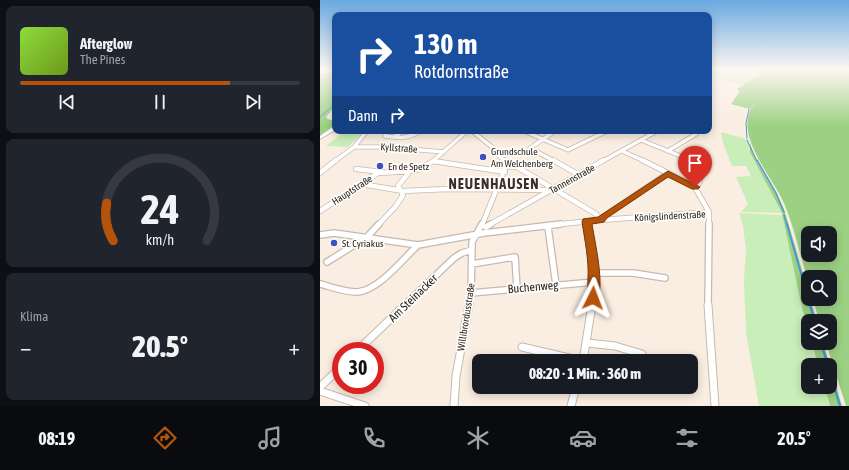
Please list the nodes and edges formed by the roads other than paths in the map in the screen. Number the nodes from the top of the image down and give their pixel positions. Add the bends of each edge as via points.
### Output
1 (332, 130) edge
2 (365, 134) edge
3 (384, 134) edge
4 (398, 134) edge
5 (416, 134) edge
6 (464, 134) edge
7 (476, 134) edge
8 (531, 134) edge
9 (550, 134) edge
10 (600, 134) edge
11 (652, 134) edge
12 (696, 134) dead end
13 (596, 136) joint
14 (394, 137) junction
15 (320, 138) edge
16 (542, 139) junction
17 (641, 140) junction
18 (354, 147) junction
19 (622, 151) junction
20 (668, 151) junction
21 (444, 152) junction
22 (433, 161) junction
23 (356, 169) dead end
24 (506, 169) junction
25 (410, 171) junction
26 (382, 172) junction
27 (320, 173) edge
28 (668, 173) junction
29 (579, 174) junction
30 (361, 184) junction
31 (696, 188) junction
32 (497, 189) junction
33 (553, 189) junction
34 (400, 191) junction
35 (320, 211) edge
36 (709, 212) junction
37 (601, 220) junction
38 (586, 222) junction
39 (486, 227) dead end
40 (548, 227) junction
41 (320, 235) edge
42 (474, 236) junction
43 (367, 237) junction
44 (418, 245) junction
45 (472, 250) junction
46 (327, 262) dead end
47 (472, 264) junction
48 (594, 273) junction
49 (665, 278) dead end
50 (594, 282) junction
51 (320, 284) edge
52 (556, 285) junction
53 (517, 289) junction
54 (472, 293) junction
55 (366, 342) edge
56 (587, 342) junction
57 (522, 347) dead end
58 (552, 354) edge
59 (584, 354) edge
60 (642, 354) dead end
61 (332, 376) edge
62 (320, 387) edge
63 (320, 391) edge
64 (574, 394) edge
65 (365, 406) edge
66 (454, 406) edge
67 (571, 406) edge
68 (715, 406) edge

1 - 15 main road
2 - 18 street
3 - 14 street
4 - 14 street
5 - 14 street via 406,138
6 - 21 street, Hauptstraße
7 - 24 street via 493,148 504,161
8 - 16 street
9 - 16 street
10 - 13 street
11 - 17 street, Tannenstraße
12 - 20 street
13 - 16 street via 569,150
16 - 29 street via 530,148
17 - 19 street, Tannenstraße
17 - 20 street
18 - 21 street, Kyllstraße
18 - 27 street
19 - 28 street
19 - 29 street, Tannenstraße
20 - 31 street via 696,164 701,178
21 - 22 street, Hauptstraße
22 - 24 street
22 - 25 street, Hauptstraße
23 - 26 street
24 - 32 street, Willibrordusstraße
24 - 33 street via 517,167
25 - 26 street, Hauptstraße
25 - 34 street via 398,186
26 - 30 street, Hauptstraße
28 - 31 street
28 - 37 street
29 - 33 street, Tannenstraße
30 - 34 street
30 - 35 street, Hauptstraße
31 - 36 street
32 - 33 street
32 - 34 street
32 - 42 street, Willibrordusstraße via 480,229
33 - 37 street
33 - 39 street, Tannenstraße
34 - 43 street via 403,194 402,198
36 - 37 street, Königslindenstraße
36 - 68 street, Königslindenstraße via 708,314
37 - 38 street, Königslindenstraße
38 - 40 street, Königslindenstraße
38 - 48 street
40 - 42 street, Königslindenstraße
40 - 52 street
41 - 43 street, Königslindenstraße
42 - 44 street, Königslindenstraße
42 - 45 street, Willibrordusstraße
43 - 44 street, Königslindenstraße
43 - 46 street
44 - 51 street via 374,287 366,291 352,292
45 - 47 street, Willibrordusstraße
45 - 55 street, Am Steinacker via 456,257
47 - 53 street via 516,257
47 - 54 street, Willibrordusstraße
48 - 49 street via 633,273
48 - 50 street
50 - 52 street, Buchenweg
50 - 56 street
52 - 53 street, Buchenweg
53 - 54 street, Buchenweg
54 - 66 street, Willibrordusstraße via 456,376
56 - 59 street
56 - 60 street via 615,346
57 - 58 street
61 - 62 street
63 - 65 street
64 - 67 street

